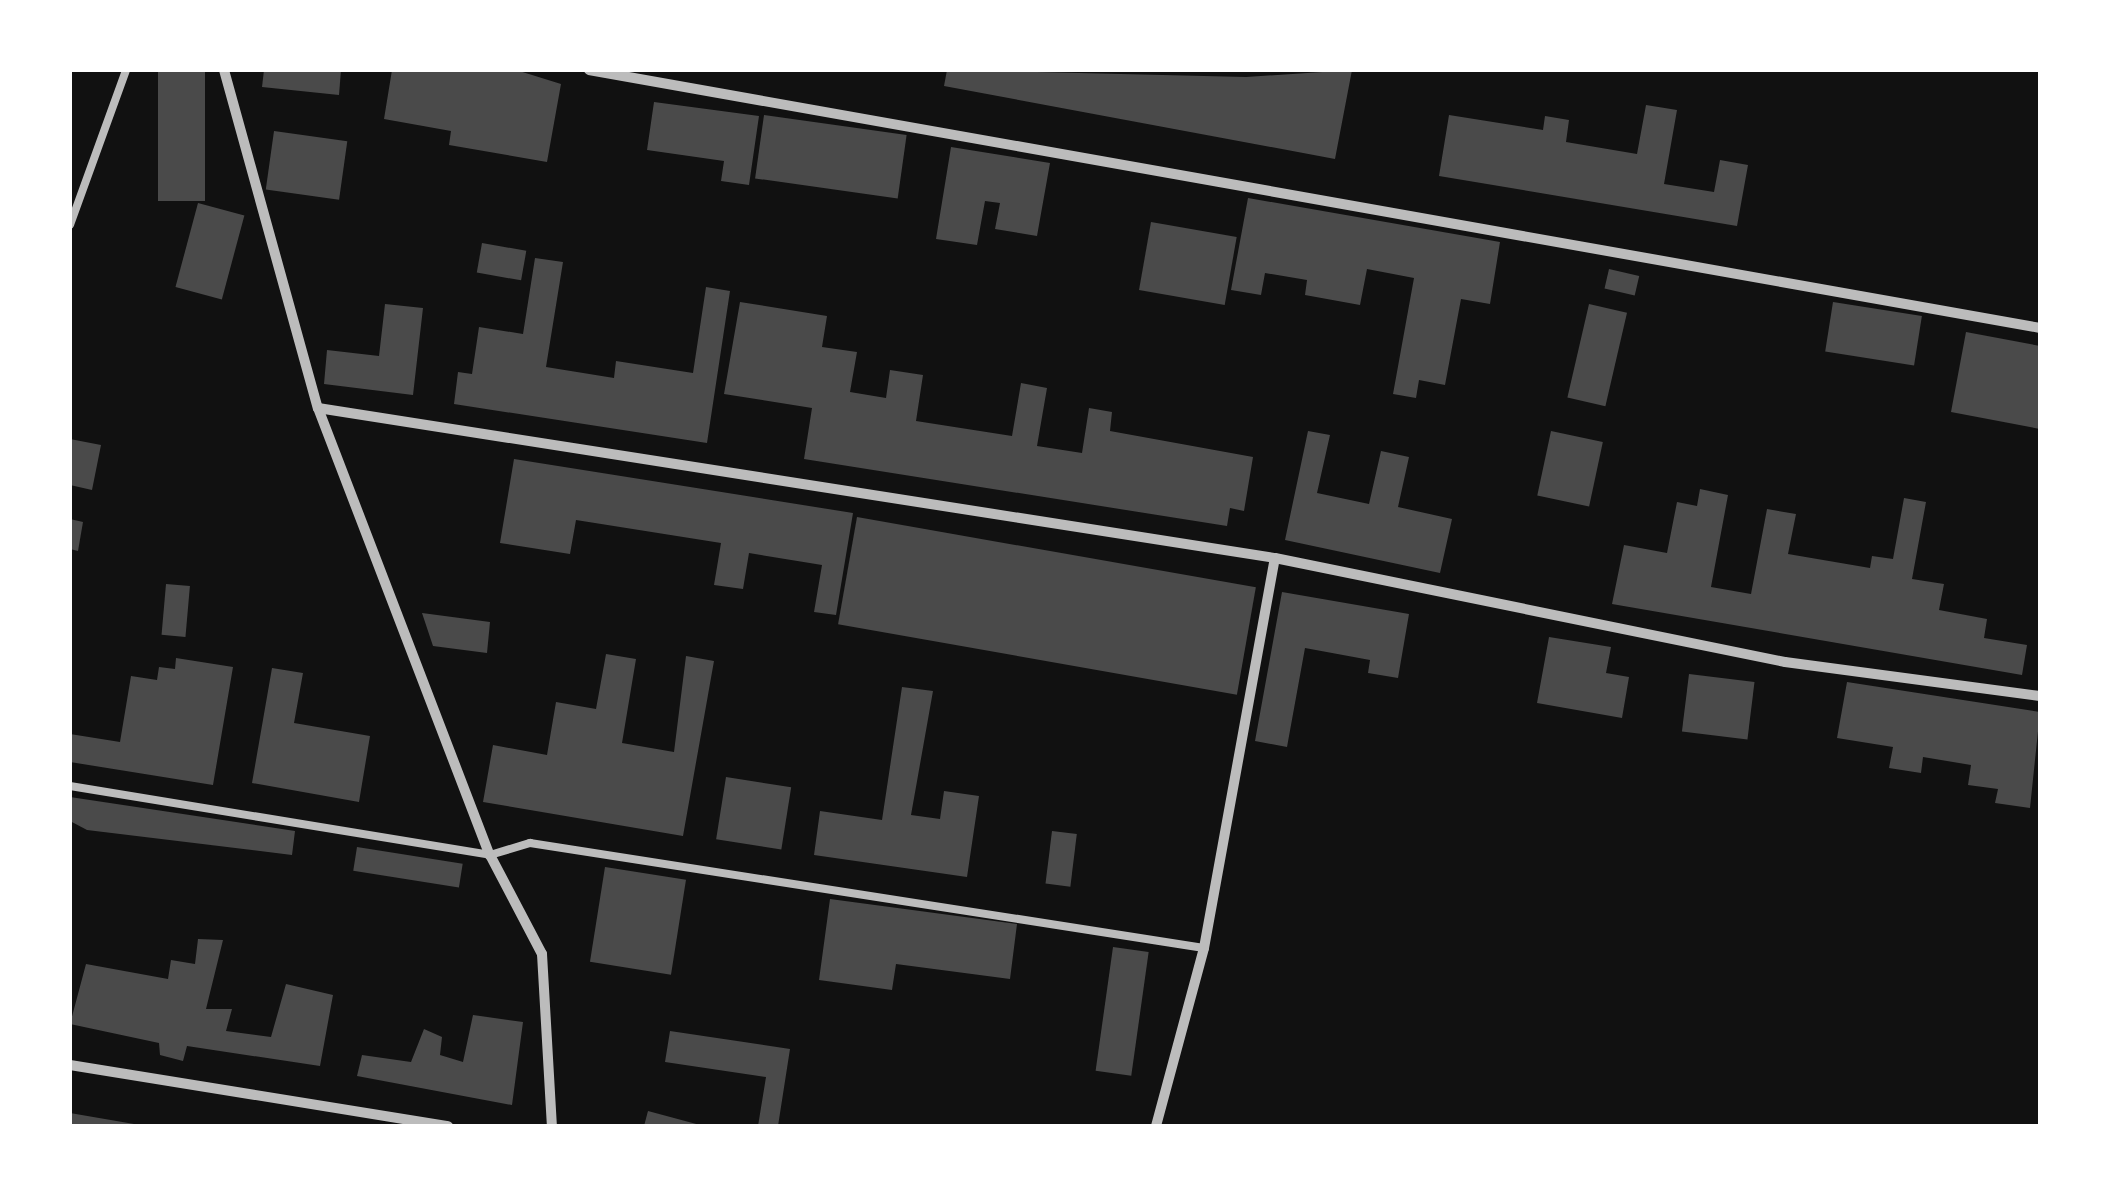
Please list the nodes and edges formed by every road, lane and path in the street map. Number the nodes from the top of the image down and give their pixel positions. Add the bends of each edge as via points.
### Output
1 (126, 70) edge
2 (224, 70) edge
3 (589, 70) edge
4 (70, 225) edge
5 (2040, 328) edge
6 (318, 408) junction
7 (1275, 558) junction
8 (2040, 696) edge
9 (70, 786) edge
10 (490, 855) junction
11 (1204, 948) junction
12 (70, 1065) edge
13 (448, 1126) edge
14 (552, 1126) edge
15 (1156, 1126) edge

1 - 4 lane
2 - 6 street
3 - 5 street
6 - 7 street
6 - 10 street
7 - 8 street via 1786,662
7 - 11 street
9 - 10 lane
10 - 11 lane via 530,843
10 - 14 street via 542,954
11 - 15 street
12 - 13 street

